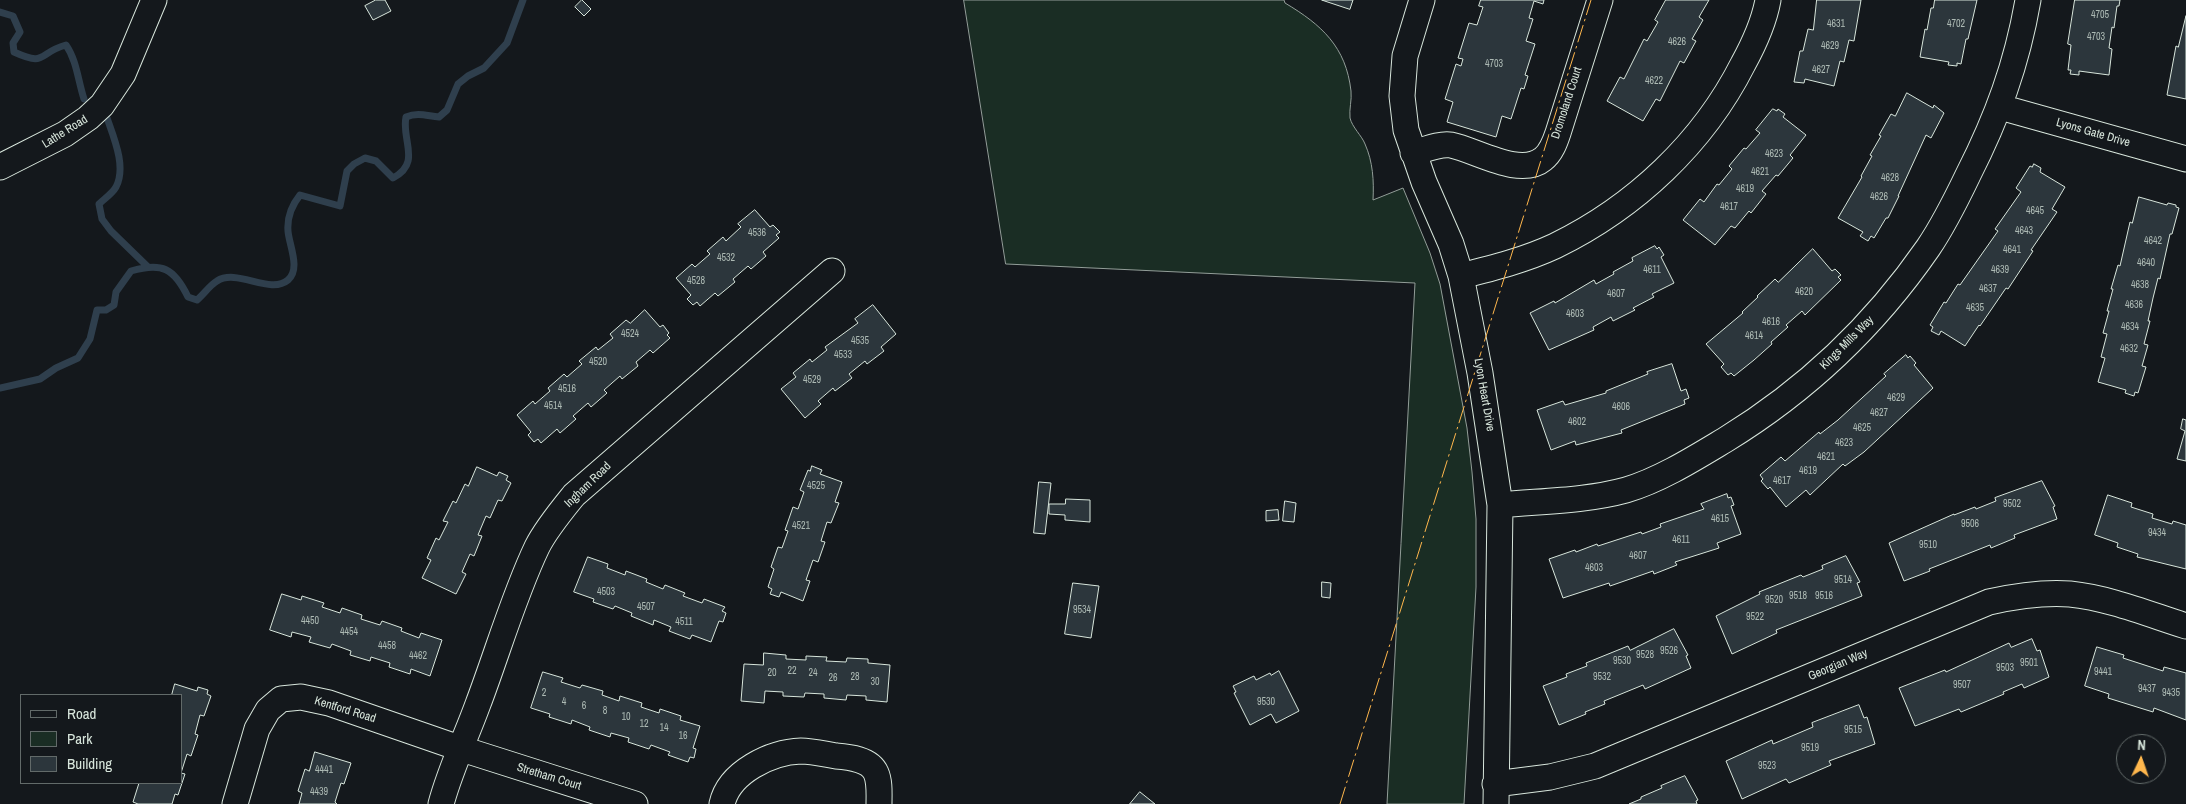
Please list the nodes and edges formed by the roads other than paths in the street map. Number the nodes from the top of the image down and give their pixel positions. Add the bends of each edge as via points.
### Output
1 (154, 0) edge
2 (1422, 0) edge
3 (1600, 0) edge
4 (1768, 0) edge
5 (2028, 0) edge
6 (2000, 107) junction
7 (1413, 152) junction
8 (2186, 159) edge
9 (0, 167) edge
10 (832, 270) dead end
11 (1461, 276) junction
12 (1500, 505) junction
13 (2186, 626) edge
14 (462, 750) junction
15 (1496, 794) edge
16 (235, 804) edge
17 (441, 804) edge
18 (636, 804) edge
19 (722, 804) edge
20 (879, 804) edge

1 - 9 street, Lathe Road via 123,74 102,104 65,134
2 - 7 street, Lyon Heart Drive via 1405,56 1402,96 1406,130
3 - 7 street, Dromoland Court via 1558,133 1543,159 1532,165 1518,166 1449,145
4 - 11 street via 1754,44 1731,87 1702,128 1664,171 1637,195 1595,224 1555,246 1517,261
5 - 6 street, Kings Mills Way
6 - 8 street, Lyons Gate Drive
6 - 12 street, Kings Mills Way via 1954,204 1928,248 1863,329 1789,398 1692,460 1626,490
7 - 11 street, Lyon Heart Drive
10 - 14 street, Ingham Road via 582,488 557,517 537,546
11 - 12 street, Lyon Heart Drive via 1480,372
12 - 15 street, Lyon Heart Drive
13 - 15 street, Georgian Way via 2107,601 2070,594 2040,594 1989,602 1595,766
14 - 16 street, Kentford Road via 329,703 301,698 282,700 268,710 258,729
14 - 17 street, Ingham Road
14 - 18 street, Stretham Court
19 - 20 street via 741,775 768,758 801,752 846,757 870,765 878,779

